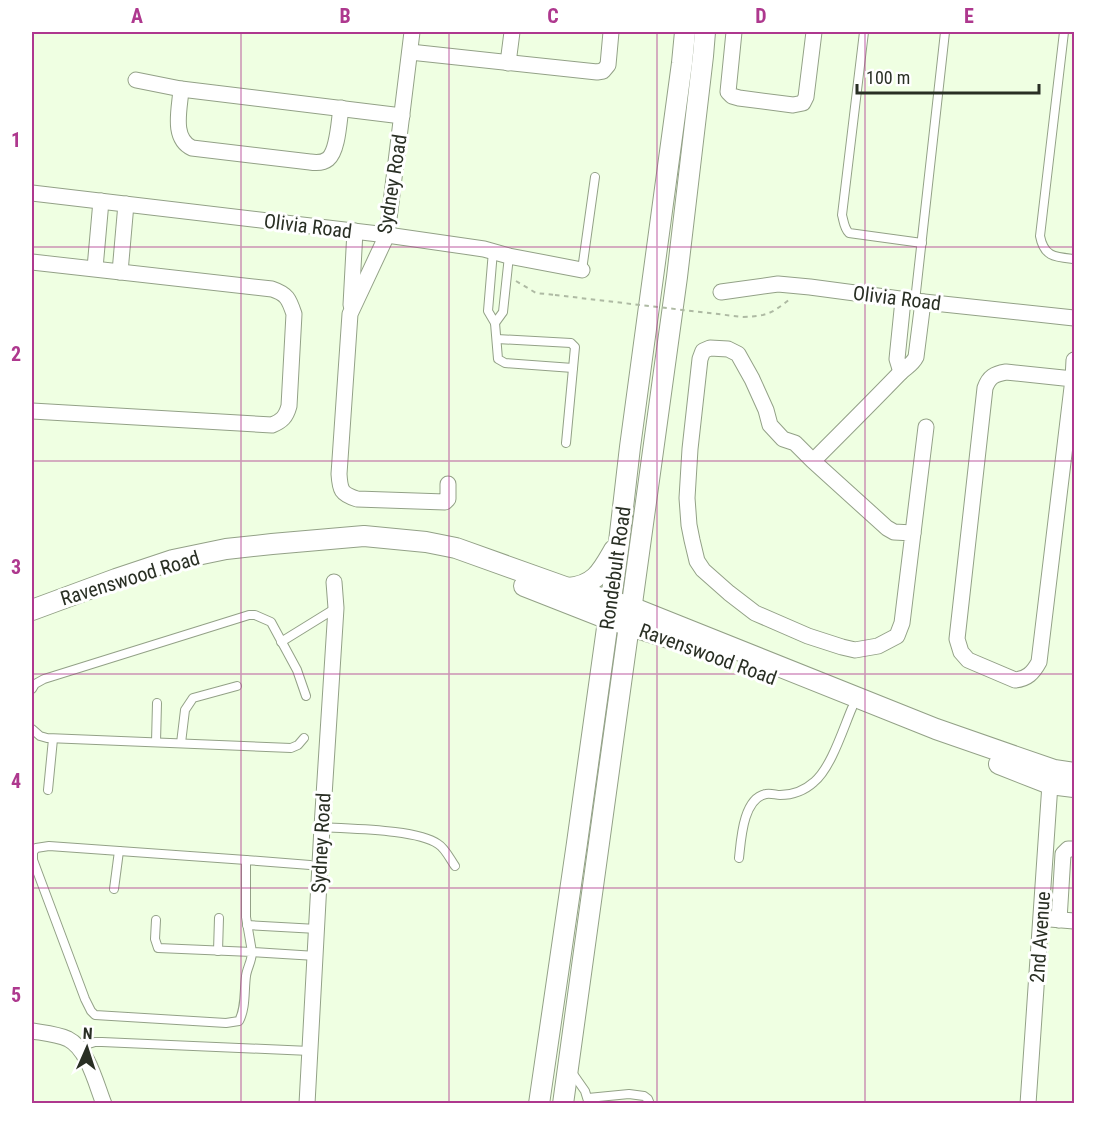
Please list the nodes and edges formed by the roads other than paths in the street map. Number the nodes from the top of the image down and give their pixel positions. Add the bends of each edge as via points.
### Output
1 (412, 32) edge
2 (512, 32) edge
3 (611, 32) edge
4 (685, 32) edge
5 (705, 32) edge
6 (734, 32) edge
7 (814, 32) edge
8 (864, 32) edge
9 (945, 32) edge
10 (1064, 32) edge
11 (410, 51) junction
12 (508, 63) junction
13 (136, 80) dead end
14 (181, 89) junction
15 (341, 108) junction
16 (402, 116) junction
17 (595, 177) dead end
18 (32, 194) edge
19 (101, 201) junction
20 (126, 204) junction
21 (355, 231) junction
22 (387, 235) junction
23 (922, 243) junction
24 (493, 251) junction
25 (509, 256) junction
26 (1074, 259) edge
27 (32, 262) edge
28 (95, 268) junction
29 (582, 270) joint
30 (120, 272) junction
31 (721, 292) dead end
32 (914, 301) junction
33 (350, 314) junction
34 (901, 316) junction
35 (1074, 318) edge
36 (921, 319) junction
37 (495, 323) junction
38 (497, 339) junction
39 (1074, 360) edge
40 (573, 368) junction
41 (901, 372) junction
42 (1073, 379) edge
43 (32, 411) edge
44 (926, 427) dead end
45 (566, 443) dead end
46 (813, 461) junction
47 (448, 484) dead end
48 (913, 533) junction
49 (336, 538) junction
50 (619, 542) junction
51 (334, 582) dead end
52 (568, 588) junction
53 (336, 608) junction
54 (32, 610) edge
55 (609, 610) junction
56 (630, 616) junction
57 (672, 639) junction
58 (281, 642) junction
59 (622, 672) junction
60 (237, 686) dead end
61 (32, 689) edge
62 (306, 696) dead end
63 (157, 703) dead end
64 (854, 703) junction
65 (32, 729) edge
66 (304, 738) dead end
67 (53, 739) junction
68 (156, 742) junction
69 (181, 743) junction
70 (1074, 773) edge
71 (1052, 777) junction
72 (1074, 787) edge
73 (48, 790) dead end
74 (322, 827) junction
75 (1074, 849) edge
76 (119, 851) junction
77 (739, 858) dead end
78 (246, 860) junction
79 (310, 865) dead end
80 (455, 866) dead end
81 (114, 889) dead end
82 (219, 918) dead end
83 (1041, 919) junction
84 (156, 920) dead end
85 (1067, 921) edge
86 (247, 925) junction
87 (317, 929) junction
88 (218, 951) junction
89 (252, 952) junction
90 (316, 956) junction
91 (32, 1031) edge
92 (79, 1047) junction
93 (310, 1051) junction
94 (568, 1067) junction
95 (588, 1101) edge
96 (104, 1104) edge
97 (307, 1104) edge
98 (539, 1104) edge
99 (563, 1104) edge
100 (650, 1104) edge
101 (1028, 1104) edge

1 - 11 street, Sydney Road
2 - 12 street
3 - 12 street via 608,65 597,72
4 - 50 main road, Rondebult Road
5 - 56 main road, Rondebult Road via 678,266
6 - 7 street via 728,92 739,98 793,105 802,103 806,97
8 - 23 lane via 844,223 849,233
9 - 23 lane
10 - 26 lane via 1040,236 1050,254
11 - 12 street
11 - 16 street, Sydney Road
13 - 14 street
14 - 15 street
14 - 15 street via 178,125 180,138 187,146 299,161 319,163 333,154
15 - 16 street
16 - 22 street, Sydney Road
17 - 29 lane
18 - 19 street, Olivia Road
19 - 20 street, Olivia Road
19 - 28 street
20 - 21 street, Olivia Road
20 - 30 street
21 - 22 street, Olivia Road
21 - 33 street
22 - 24 street, Olivia Road
22 - 33 street, Sydney Road
23 - 32 lane
24 - 25 street, Olivia Road
24 - 37 lane via 488,311
25 - 29 street, Olivia Road
25 - 37 lane via 502,312
27 - 28 street
28 - 30 street
30 - 43 street via 284,293 294,314 287,415 272,425
31 - 32 street, Olivia Road via 778,284
32 - 34 street
32 - 35 street, Olivia Road
32 - 36 street
33 - 47 street, Sydney Road via 339,474 342,491 357,499 445,502
34 - 36 lane
34 - 41 street via 897,359
36 - 41 street via 916,357
37 - 38 lane
38 - 40 lane via 498,359 505,363
38 - 40 lane via 571,343 575,347
39 - 42 street
40 - 45 lane
41 - 46 street
42 - 42 street via 1006,372 991,377 985,388 957,639 968,660 1015,680 1029,675 1038,663
44 - 48 street
46 - 48 street via 887,528
46 - 48 street via 770,425 738,354 728,349 703,351 688,466 689,525 697,561 703,570 755,613 808,636 855,650 890,640 897,636 902,623
49 - 52 main road, Ravenswood Road via 364,536 456,548
49 - 54 main road, Ravenswood Road via 226,549 173,560
49 - 55 main road, Ravenswood Road via 435,556
50 - 52 main road via 594,580
50 - 55 main road, Rondebult Road
51 - 53 street, Sydney Road
52 - 55 main road, Ravenswood Road
53 - 58 lane
53 - 74 street, Sydney Road
55 - 56 main road, Ravenswood Road
55 - 98 main road, Rondebult Road
56 - 57 main road, Ravenswood Road
56 - 59 main road, Rondebult Road
56 - 64 main road, Ravenswood Road
57 - 59 main road via 639,647
57 - 64 main road, Ravenswood Road
58 - 61 lane via 271,622 249,615 44,679
58 - 62 lane
59 - 94 main road, Rondebult Road
60 - 69 lane via 193,698 185,710
63 - 68 lane
64 - 71 main road, Ravenswood Road
64 - 77 lane via 821,776 803,791 757,798 742,828
65 - 67 lane
66 - 69 lane via 291,748
67 - 68 lane
67 - 73 lane
68 - 69 lane
70 - 71 main road, Ravenswood Road
71 - 72 main road, Ravenswood Road
71 - 83 street, 2nd Avenue
74 - 80 lane via 423,837 439,844
74 - 87 street, Sydney Road
75 - 85 street via 1063,854
76 - 78 lane
76 - 81 lane
76 - 89 lane via 49,846 33,852 85,999 95,1015 235,1023 242,1015
78 - 79 lane
78 - 86 lane
82 - 88 lane
83 - 85 street
83 - 101 street, 2nd Avenue
84 - 88 lane via 158,948
86 - 87 lane
86 - 89 lane
87 - 90 street, Sydney Road
88 - 89 lane
89 - 90 lane
90 - 93 street, Sydney Road
91 - 92 street via 56,1035
92 - 93 lane via 102,1042
92 - 96 street
93 - 97 street, Sydney Road
94 - 95 lane
94 - 99 main road, Rondebult Road
95 - 100 lane via 638,1095

